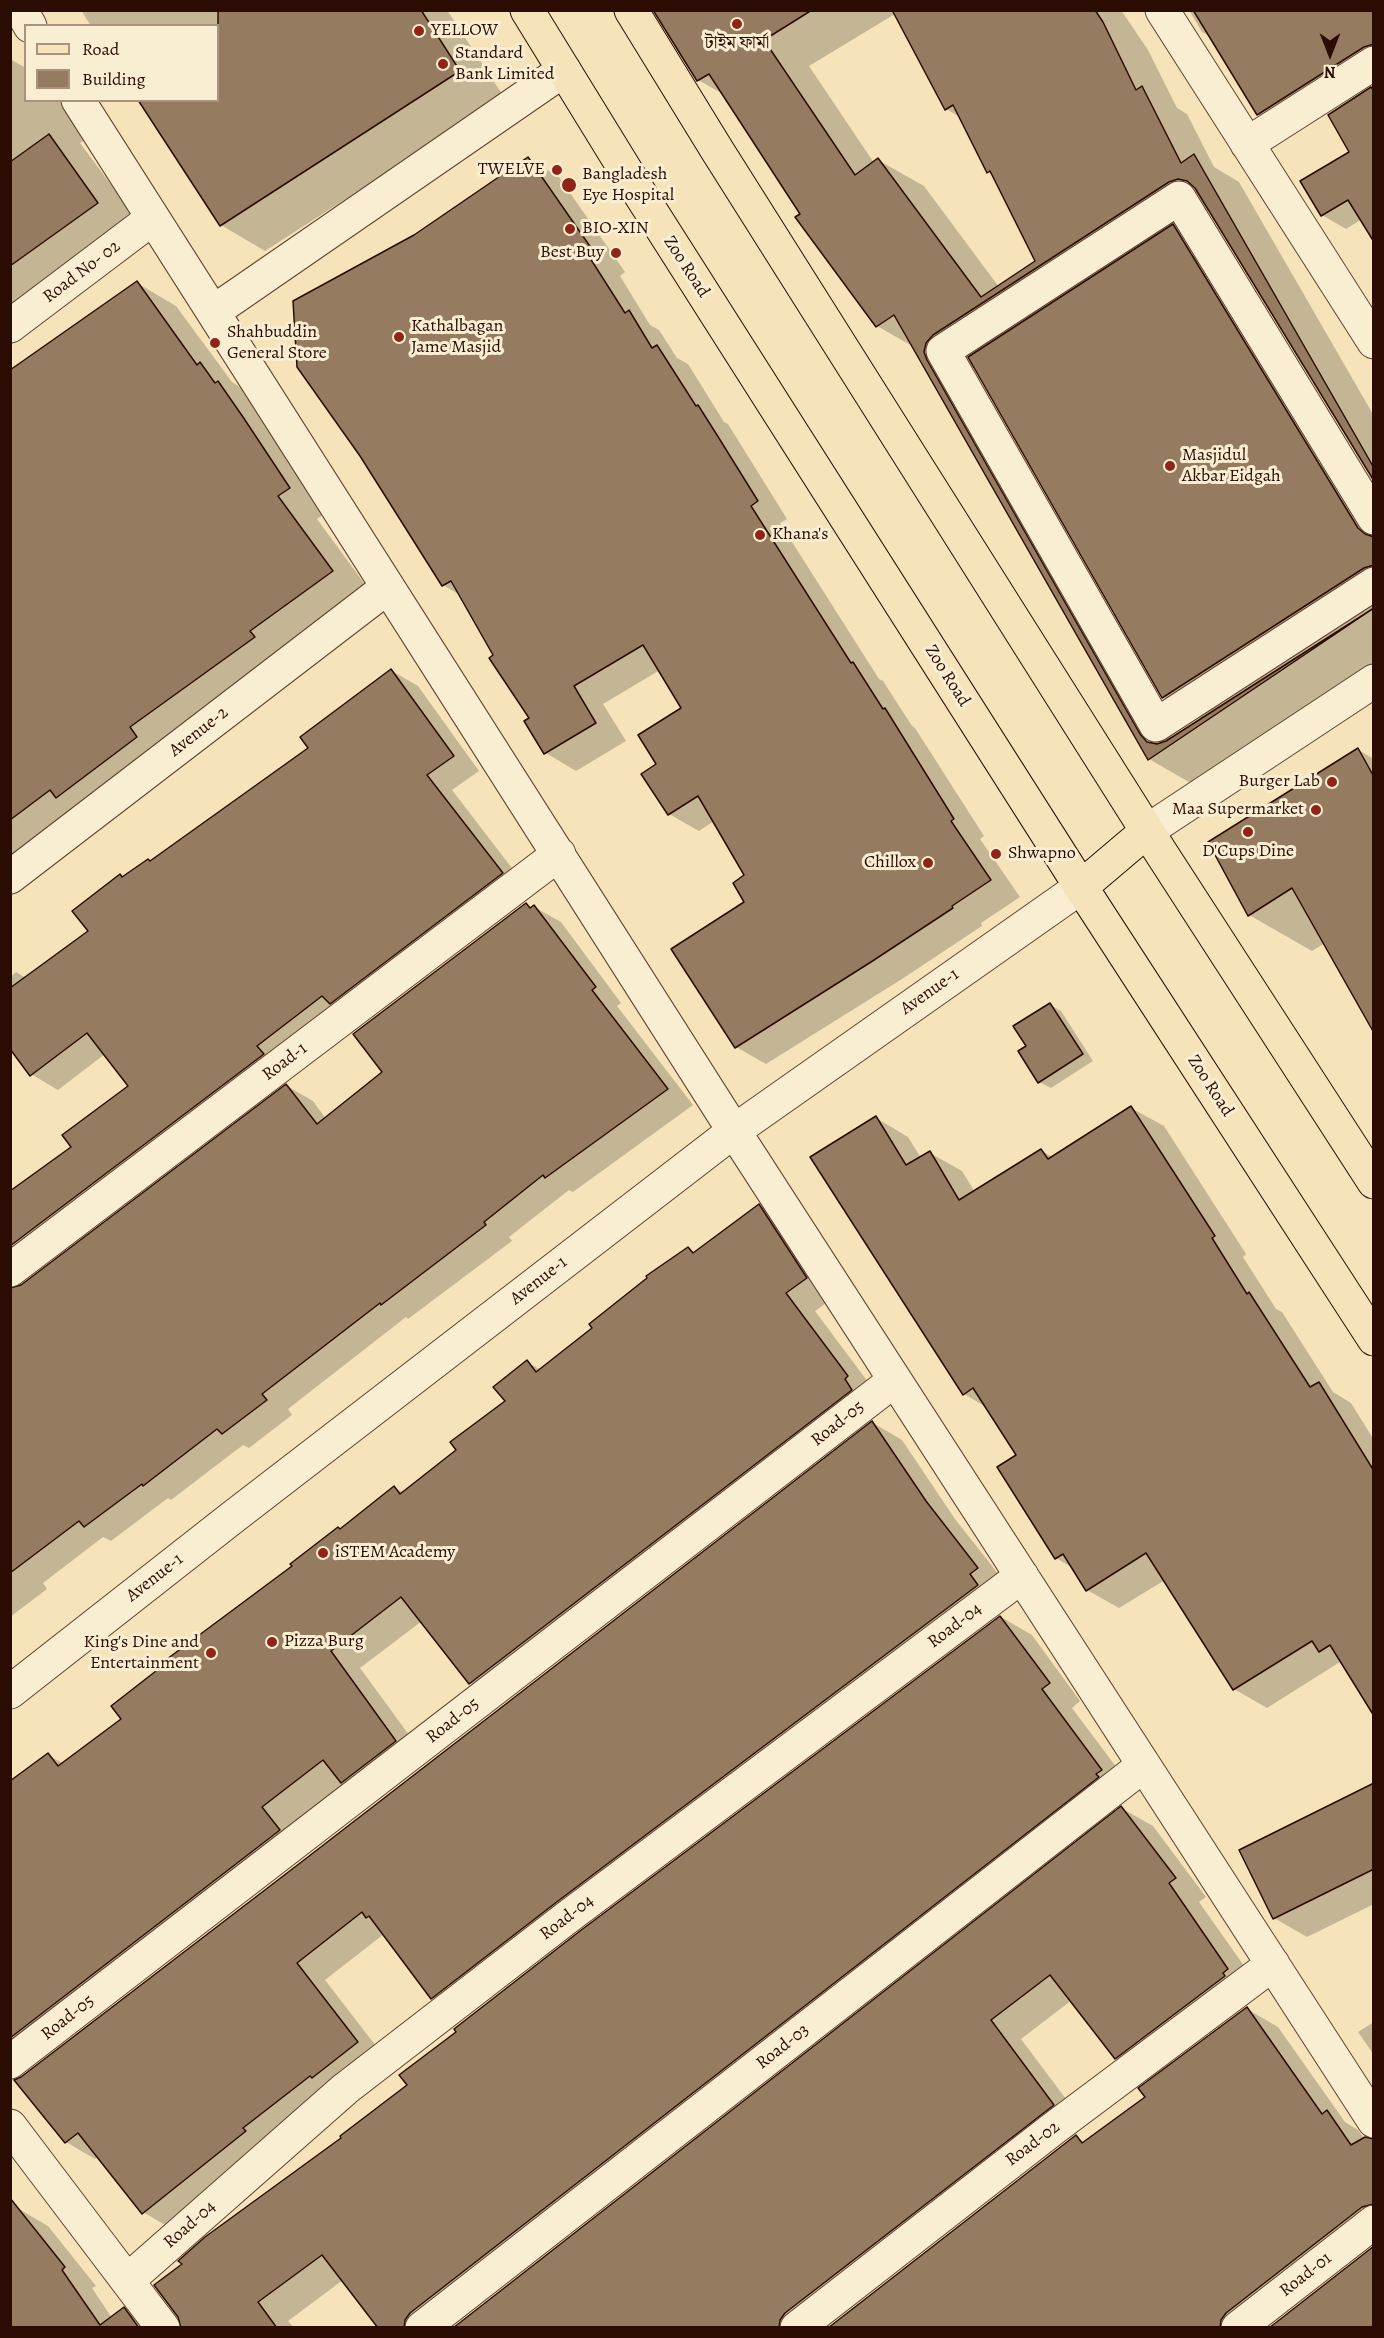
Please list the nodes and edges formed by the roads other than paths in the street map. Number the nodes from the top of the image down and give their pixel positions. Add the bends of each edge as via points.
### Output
1 (21, 10) edge
2 (527, 10) edge
3 (631, 10) edge
4 (1162, 10) edge
5 (29, 24) edge
6 (1374, 63) edge
7 (564, 70) junction
8 (79, 102) edge
9 (1247, 144) junction
10 (153, 218) junction
11 (213, 312) junction
12 (10, 326) edge
13 (1373, 342) edge
14 (1374, 518) edge
15 (1374, 584) edge
16 (388, 586) junction
17 (1374, 681) edge
18 (1147, 831) junction
19 (559, 854) junction
20 (10, 877) edge
21 (1081, 887) junction
22 (734, 1131) junction
23 (1374, 1182) edge
24 (10, 1270) edge
25 (1374, 1339) edge
26 (895, 1380) junction
27 (1022, 1576) junction
28 (10, 1692) edge
29 (1144, 1765) junction
30 (1273, 1964) junction
31 (10, 2062) edge
32 (1374, 2121) edge
33 (10, 2126) edge
34 (1374, 2222) edge
35 (128, 2280) junction
36 (163, 2328) edge
37 (422, 2328) edge
38 (796, 2328) edge
39 (1238, 2328) edge

1 - 5 street
2 - 7 main road, Zoo Road
3 - 18 main road
4 - 9 street
6 - 9 street
7 - 11 street
7 - 21 main road, Zoo Road
8 - 10 street
9 - 13 street
10 - 11 street
10 - 12 street, Road No- 02
11 - 16 street
14 - 15 street via 1179,198 943,351 1156,725
16 - 19 street
16 - 20 street, Avenue-2
17 - 18 street
18 - 21 main road
18 - 23 main road
19 - 22 street
19 - 24 street, Road-1
21 - 22 street, Avenue-1
21 - 25 main road, Zoo Road
22 - 26 street
22 - 28 street, Avenue-1
26 - 27 street
26 - 31 street, Road-05
27 - 29 street
27 - 35 street, Road-04 via 345,2089
29 - 30 street
29 - 37 street, Road-03
30 - 32 street
30 - 38 street, Road-02
33 - 35 street
34 - 39 street, Road-01
35 - 36 street

